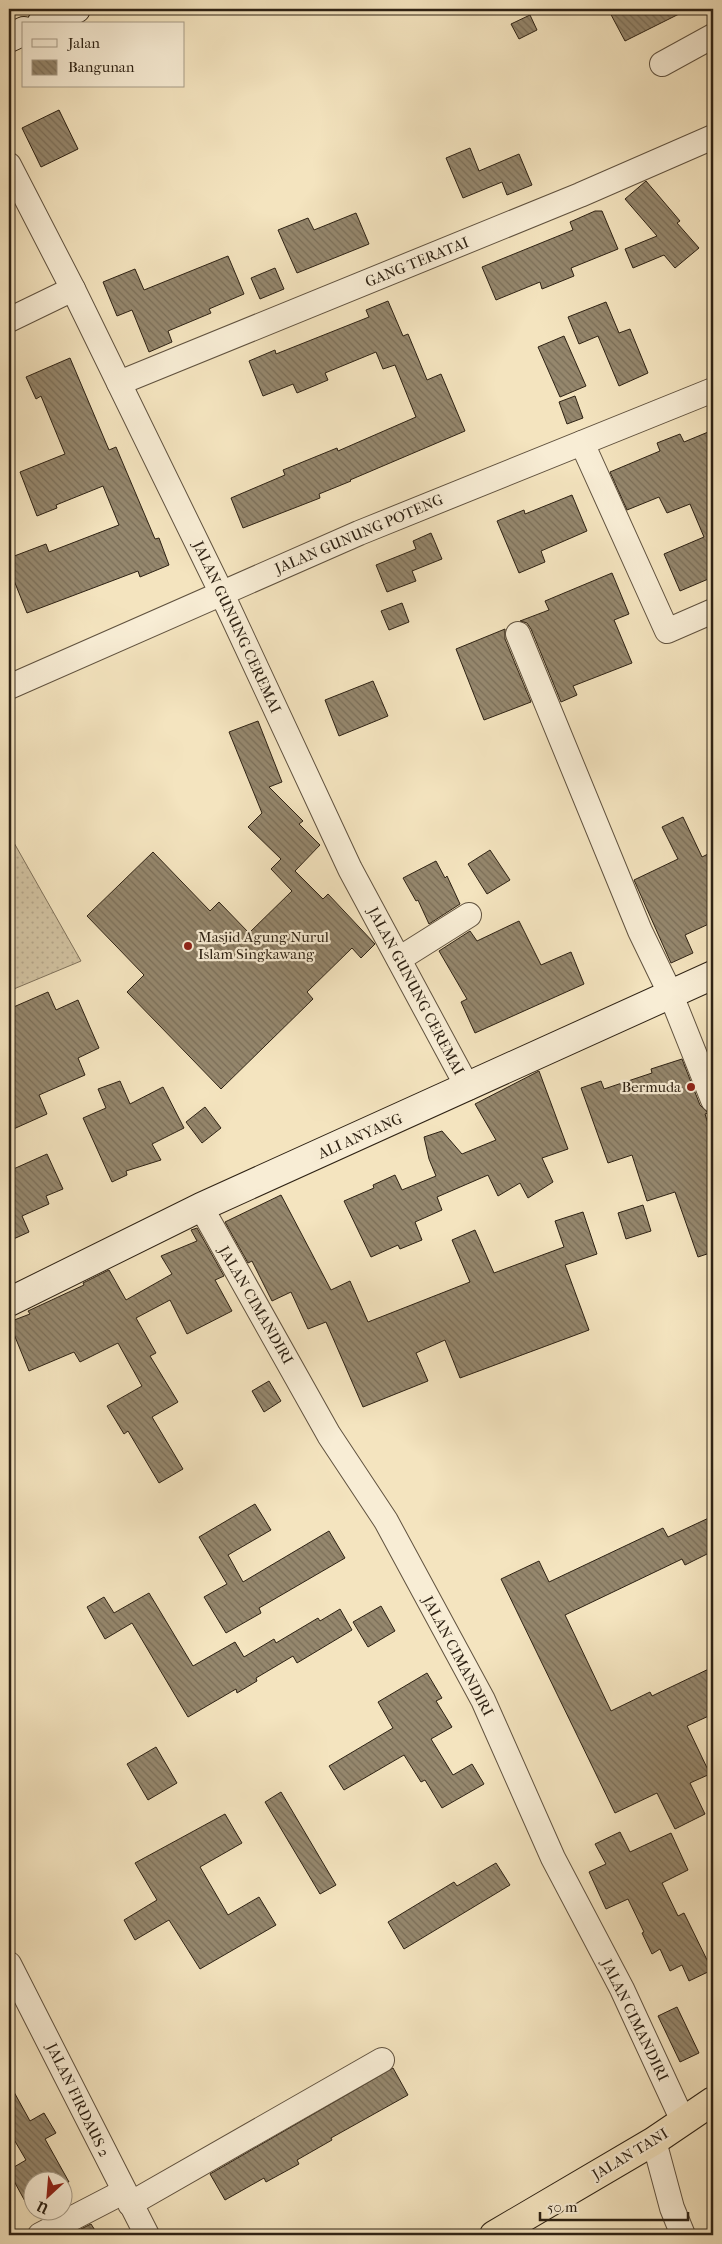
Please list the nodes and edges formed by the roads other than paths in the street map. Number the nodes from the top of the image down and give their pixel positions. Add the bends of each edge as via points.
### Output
1 (76, 9) edge
2 (46, 22) edge
3 (22, 32) edge
4 (713, 36) edge
5 (9, 38) edge
6 (662, 64) dead end
7 (713, 137) edge
8 (9, 165) edge
9 (73, 289) junction
10 (9, 320) edge
11 (119, 383) junction
12 (713, 390) edge
13 (582, 442) junction
14 (222, 594) junction
15 (713, 611) edge
16 (518, 634) dead end
17 (9, 687) edge
18 (469, 915) dead end
19 (399, 959) junction
20 (713, 975) edge
21 (671, 995) junction
22 (468, 1088) junction
23 (713, 1100) edge
24 (200, 1207) junction
25 (9, 1302) edge
26 (9, 1964) edge
27 (382, 2060) dead end
28 (713, 2101) edge
29 (683, 2121) junction
30 (654, 2141) junction
31 (127, 2198) junction
32 (40, 2235) edge
33 (147, 2235) edge
34 (494, 2235) edge
35 (683, 2235) edge

1 - 2 street
3 - 5 street
4 - 6 street
7 - 11 street, GANG TERATAI via 570,199
8 - 9 street, JALAN GUNUNG CEREMAI
9 - 10 street
9 - 11 street, JALAN GUNUNG CEREMAI
11 - 14 street, JALAN GUNUNG CEREMAI
12 - 13 street, JALAN GUNUNG POTENG
13 - 14 street, JALAN GUNUNG POTENG via 359,533
13 - 15 street via 667,631
14 - 17 street, JALAN GUNUNG POTENG
14 - 19 street, JALAN GUNUNG CEREMAI via 350,869
16 - 21 street via 640,931
18 - 19 street
19 - 22 street, JALAN GUNUNG CEREMAI
20 - 21 street, ALI ANYANG
21 - 22 street, ALI ANYANG
21 - 23 street
22 - 24 street, ALI ANYANG
24 - 25 street, ALI ANYANG
24 - 29 street, JALAN CIMANDIRI via 329,1435 386,1521 483,1700 553,1858 622,1989
26 - 31 street, JALAN FIRDAUS 2
27 - 31 street
28 - 29 highway, JALAN TANI
29 - 30 highway, JALAN TANI
30 - 34 highway, JALAN TANI
30 - 35 street via 672,2208
31 - 32 street
31 - 33 street, JALAN FIRDAUS 2

